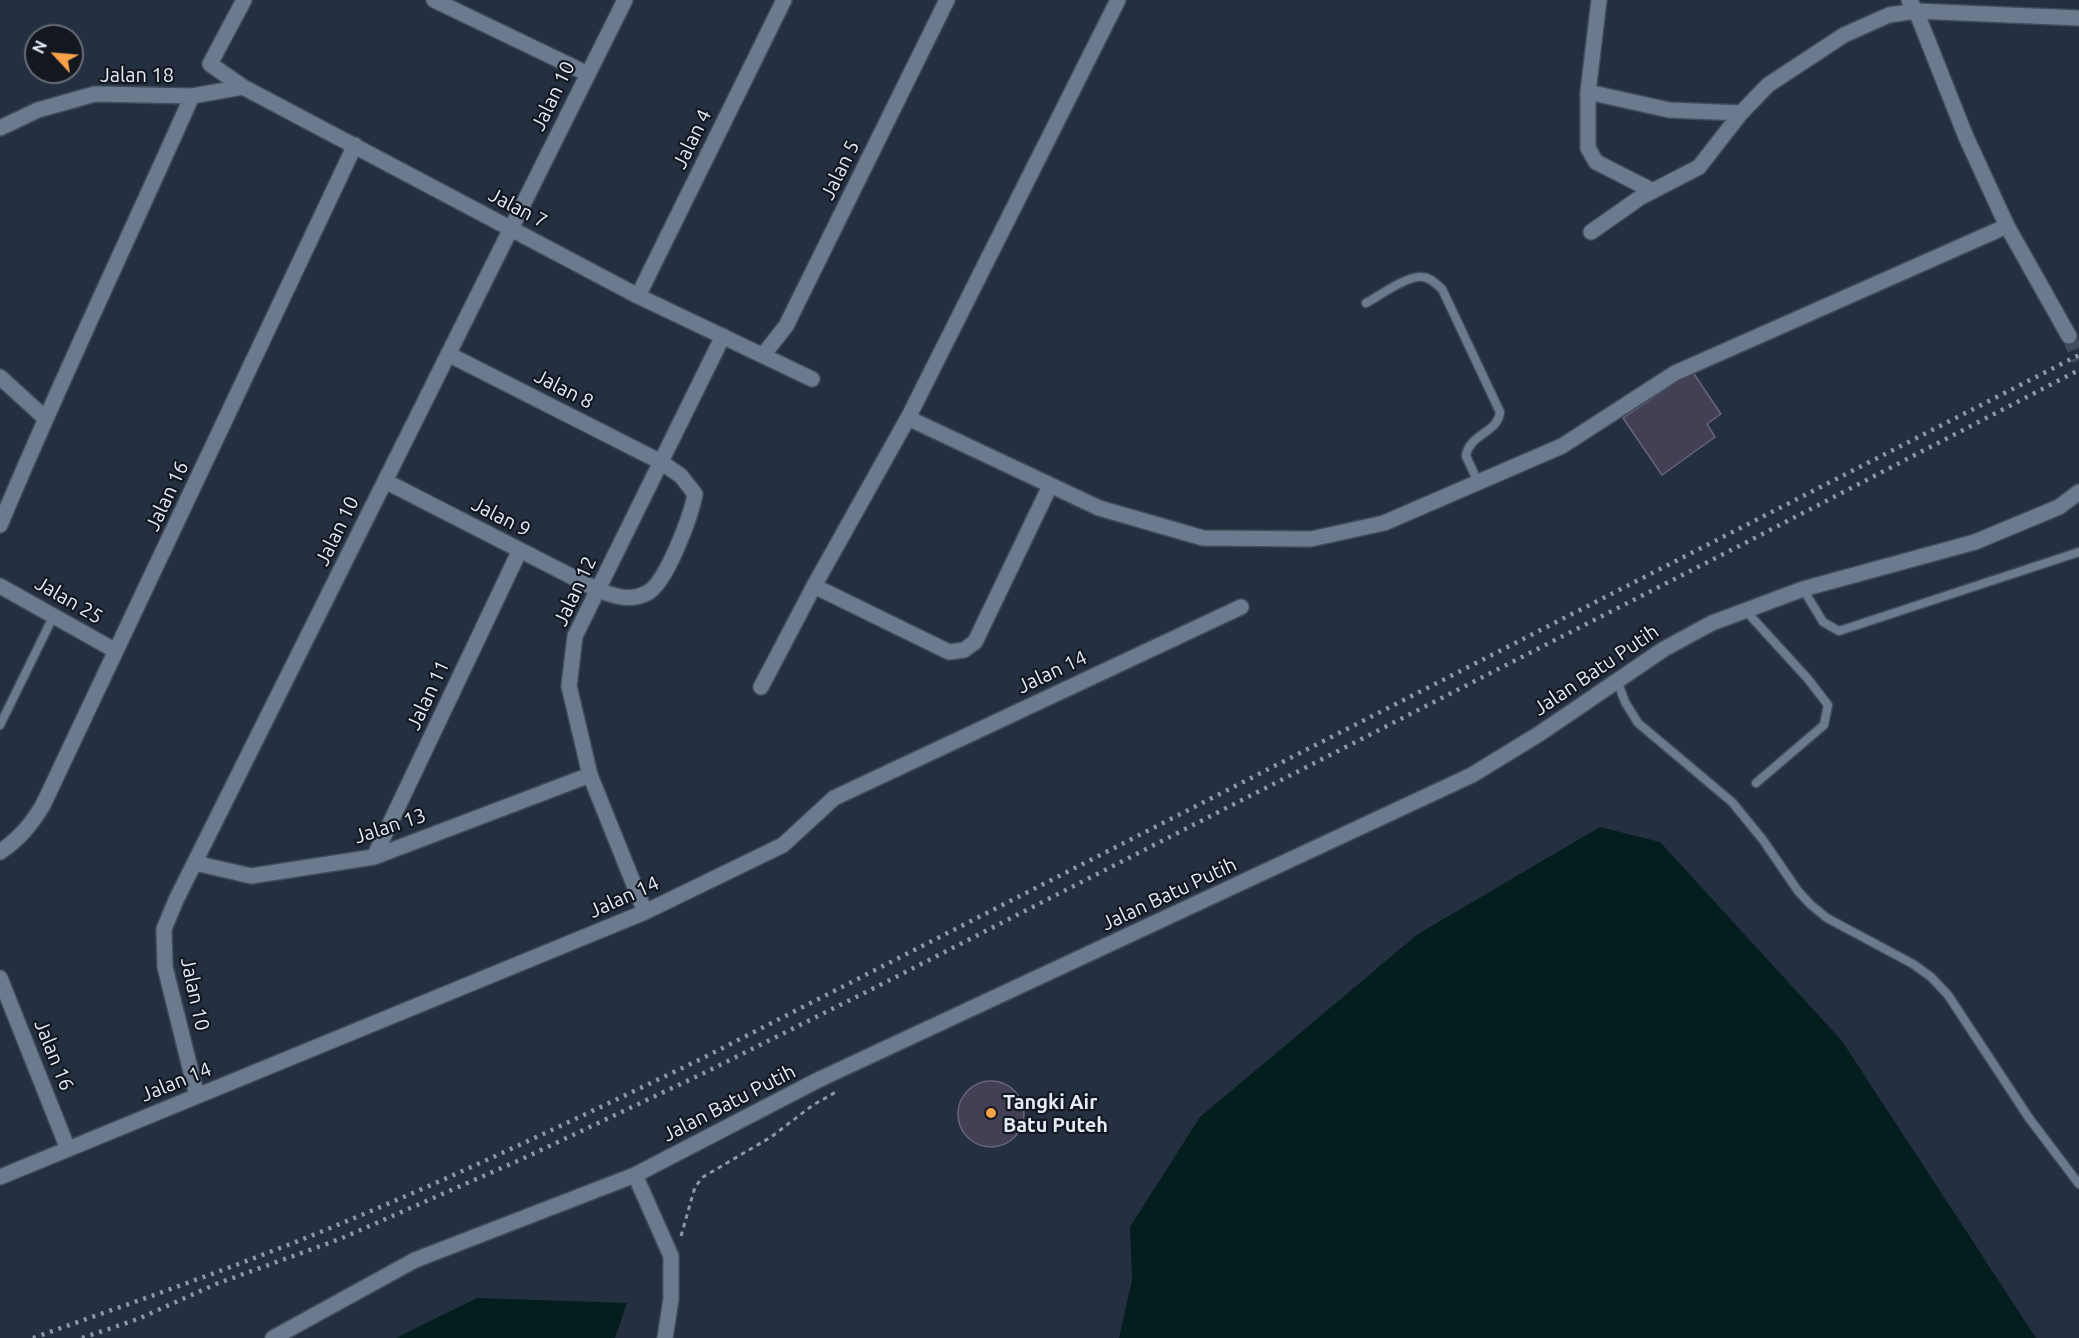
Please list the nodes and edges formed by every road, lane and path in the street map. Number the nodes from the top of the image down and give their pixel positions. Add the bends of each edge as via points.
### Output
1 (244, 0) edge
2 (625, 0) edge
3 (784, 0) edge
4 (947, 0) edge
5 (1119, 0) edge
6 (1599, 0) edge
7 (443, 2) edge
8 (1913, 6) edge
9 (2079, 18) edge
10 (588, 74) junction
11 (243, 87) junction
12 (1588, 92) junction
13 (192, 96) junction
14 (1741, 113) junction
15 (0, 128) edge
16 (355, 145) junction
17 (1653, 191) junction
18 (2007, 226) junction
19 (511, 229) junction
20 (1591, 232) dead end
21 (639, 296) junction
22 (1366, 303) dead end
23 (723, 336) junction
24 (2069, 336) tunnel mouth
25 (448, 354) junction
26 (763, 355) junction
27 (0, 377) edge
28 (812, 379) dead end
29 (45, 418) junction
30 (908, 418) junction
31 (661, 462) junction
32 (385, 481) junction
33 (1478, 482) junction
34 (1050, 486) junction
35 (2079, 492) edge
36 (0, 525) edge
37 (520, 550) junction
38 (2079, 552) edge
39 (0, 586) edge
40 (814, 586) junction
41 (1803, 589) junction
42 (598, 590) junction
43 (1241, 607) dead end
44 (1745, 610) junction
45 (54, 615) junction
46 (116, 651) junction
47 (1617, 680) junction
48 (761, 687) dead end
49 (0, 725) edge
50 (590, 775) junction
51 (1756, 783) dead end
52 (0, 852) edge
53 (374, 858) junction
54 (195, 863) junction
55 (645, 912) junction
56 (0, 978) edge
57 (6, 1011) edge
58 (843, 1087) dead end
59 (197, 1096) junction
60 (68, 1149) junction
61 (635, 1175) junction
62 (0, 1177) edge
63 (2079, 1184) edge
64 (681, 1239) dead end
65 (273, 1338) edge
66 (665, 1338) edge

1 - 11 street, Jalan 7 via 210,64
2 - 10 street, Jalan 10
3 - 21 street, Jalan 4
4 - 26 street, Jalan 5 via 786,326
5 - 30 street
6 - 12 street
7 - 10 street
8 - 9 street
8 - 14 street via 1844,35 1768,86
8 - 18 street
10 - 19 street, Jalan 10
11 - 13 street, Jalan 18
11 - 16 street, Jalan 7
12 - 14 street via 1669,110
12 - 17 street via 1588,148 1596,162
13 - 15 street, Jalan 18 via 95,94 38,110
13 - 29 street
14 - 17 street via 1699,167
16 - 19 street, Jalan 7
16 - 46 street, Jalan 16
17 - 20 street
18 - 24 street
18 - 33 street via 1675,373 1562,446
19 - 21 street, Jalan 7
19 - 25 street, Jalan 10
21 - 23 street, Jalan 7
22 - 33 lane via 1412,278 1434,281 1442,289 1500,412 1497,423 1466,451
23 - 26 street, Jalan 7
23 - 31 street, Jalan 12
25 - 31 street, Jalan 8
25 - 32 street, Jalan 10
26 - 28 street, Jalan 7
27 - 29 street
29 - 36 street
30 - 34 street
30 - 40 street
31 - 42 street, Jalan 12
31 - 42 street, Jalan 8 via 681,476 695,495 675,550 656,586 647,593 622,598
32 - 37 street, Jalan 9
32 - 54 street, Jalan 10
33 - 34 street via 1384,523 1311,539 1203,538 1099,508
34 - 40 street via 975,642 964,650 949,652
35 - 41 street, Jalan Batu Putih via 2059,507 1975,542
37 - 42 street, Jalan 9
37 - 53 street, Jalan 11
38 - 41 lane via 1839,631 1823,622
39 - 45 street, Jalan 25
40 - 48 street
41 - 44 street, Jalan Batu Putih
42 - 50 street, Jalan 12 via 575,636 569,686
43 - 55 street, Jalan 14 via 834,798 783,845
44 - 47 street, Jalan Batu Putih via 1702,628
44 - 51 lane via 1828,705 1824,725
45 - 46 street, Jalan 25
45 - 49 lane
46 - 52 street, Jalan 16 via 43,805 28,829
47 - 61 street, Jalan Batu Putih via 1472,775 818,1080
47 - 63 lane via 1638,723 1732,802 1811,905 1931,977
50 - 53 street, Jalan 13
50 - 55 street, Jalan 12
53 - 54 street, Jalan 13 via 251,876
54 - 59 street, Jalan 10 via 164,929 165,967
55 - 59 street, Jalan 14
56 - 57 street, Jalan 16
57 - 60 street, Jalan 16
58 - 64 path via 771,1137 703,1177 695,1187
59 - 60 street, Jalan 14
60 - 62 street, Jalan 14
61 - 65 street, Jalan Batu Putih via 415,1260
61 - 66 street via 671,1256 671,1299

